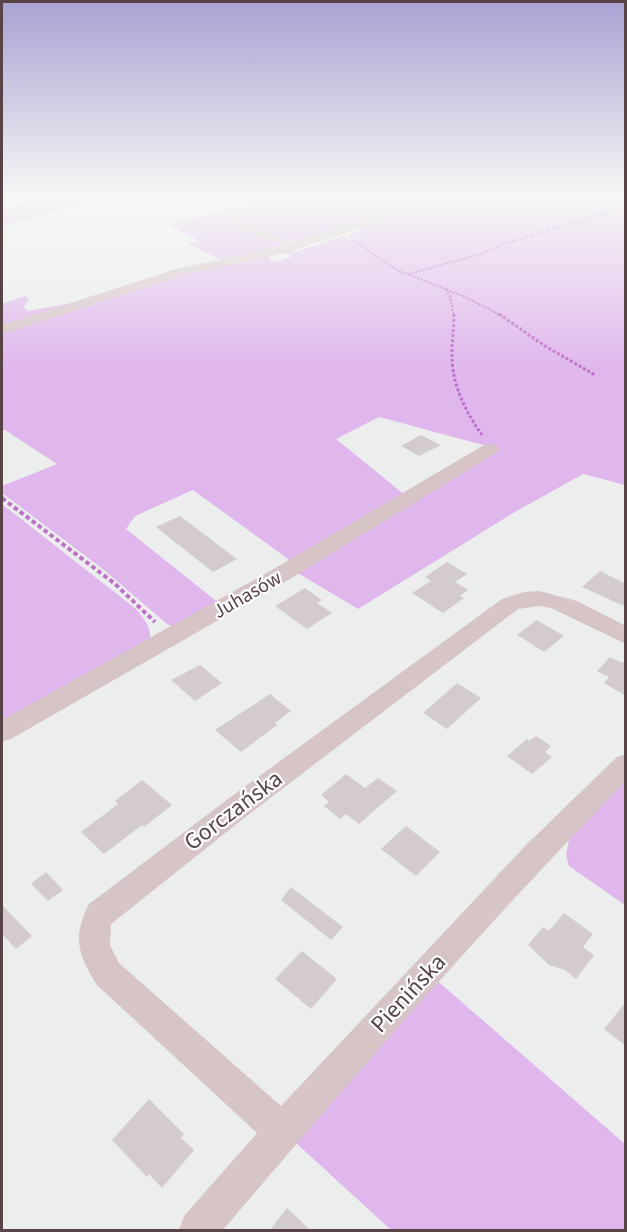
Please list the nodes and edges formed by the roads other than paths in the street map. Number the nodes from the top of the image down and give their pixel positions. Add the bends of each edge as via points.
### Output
1 (256, 254) edge
2 (2, 330) edge
3 (490, 449) road end
4 (626, 636) edge
5 (2, 732) edge
6 (626, 764) edge
7 (283, 1132) junction
8 (198, 1230) edge

1 - 2 street via 181,272
3 - 5 street, Juhasów via 376,519
4 - 7 street, Gorczańska via 548,599 530,597 510,604 100,914 94,924 93,939 97,957 108,974
6 - 7 street, Pienińska via 537,853
7 - 8 street, Pienińska

